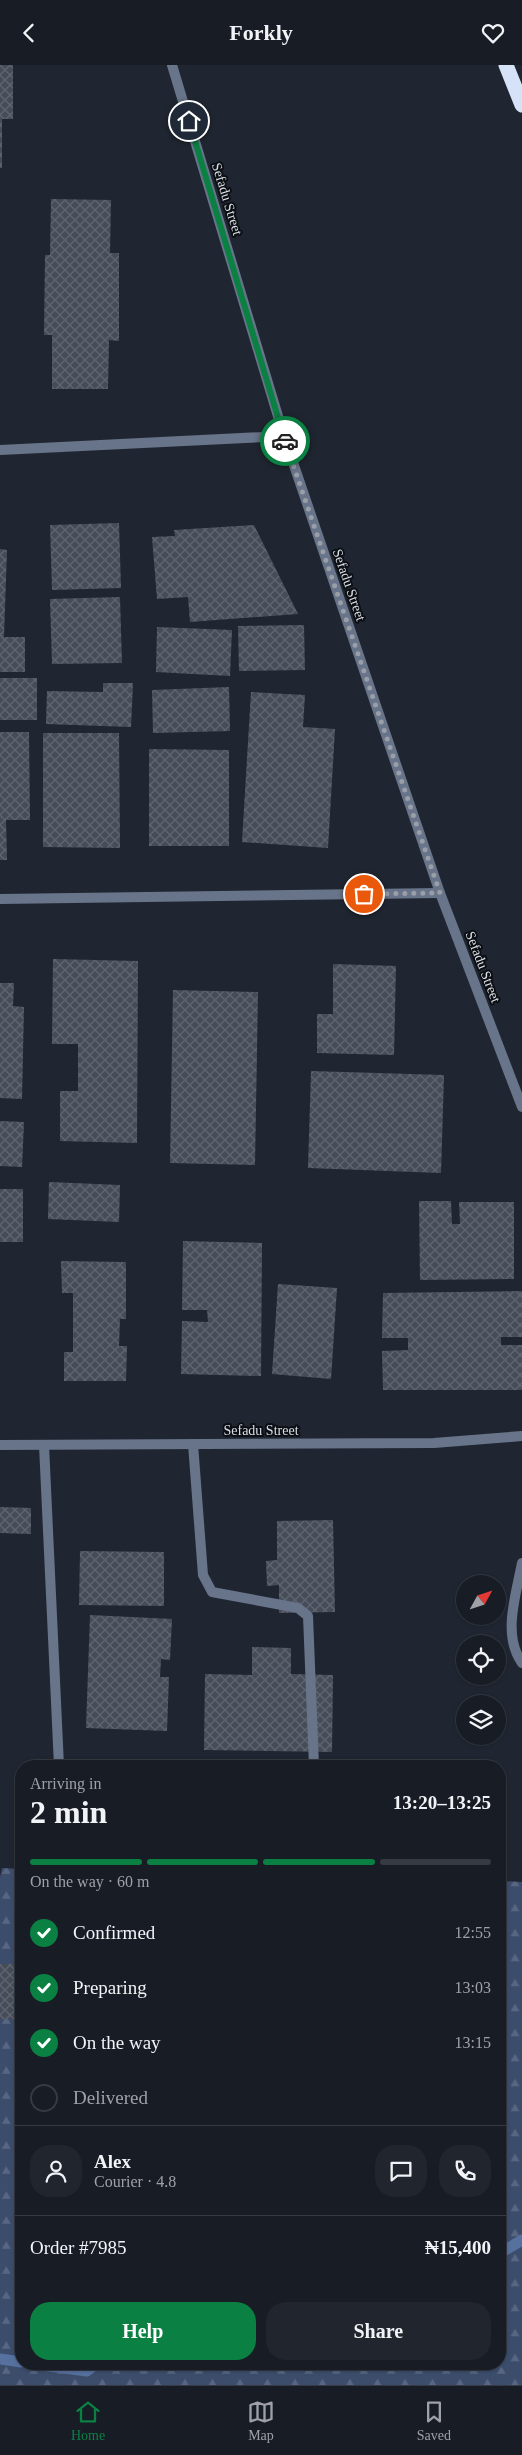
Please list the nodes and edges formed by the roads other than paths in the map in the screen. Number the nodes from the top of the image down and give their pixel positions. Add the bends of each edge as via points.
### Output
1 (172, 65) edge
2 (506, 65) edge
3 (522, 105) edge
4 (284, 436) junction
5 (0, 450) edge
6 (440, 893) junction
7 (0, 899) edge
8 (522, 1107) edge
9 (522, 1436) edge
10 (194, 1444) junction
11 (0, 1445) edge
12 (44, 1445) junction
13 (522, 1563) edge
14 (522, 1663) edge
15 (59, 1760) edge
16 (314, 1760) edge

1 - 4 street, Sefadu Street
2 - 3 highway
4 - 5 street
4 - 6 street, Sefadu Street
6 - 7 street
6 - 8 street, Sefadu Street
9 - 10 street, Sefadu Street via 434,1443
10 - 12 street, Sefadu Street
10 - 16 street via 203,1575 212,1591 298,1608 308,1615
11 - 12 street, Sefadu Street
12 - 15 street
13 - 14 street via 510,1625 517,1656

